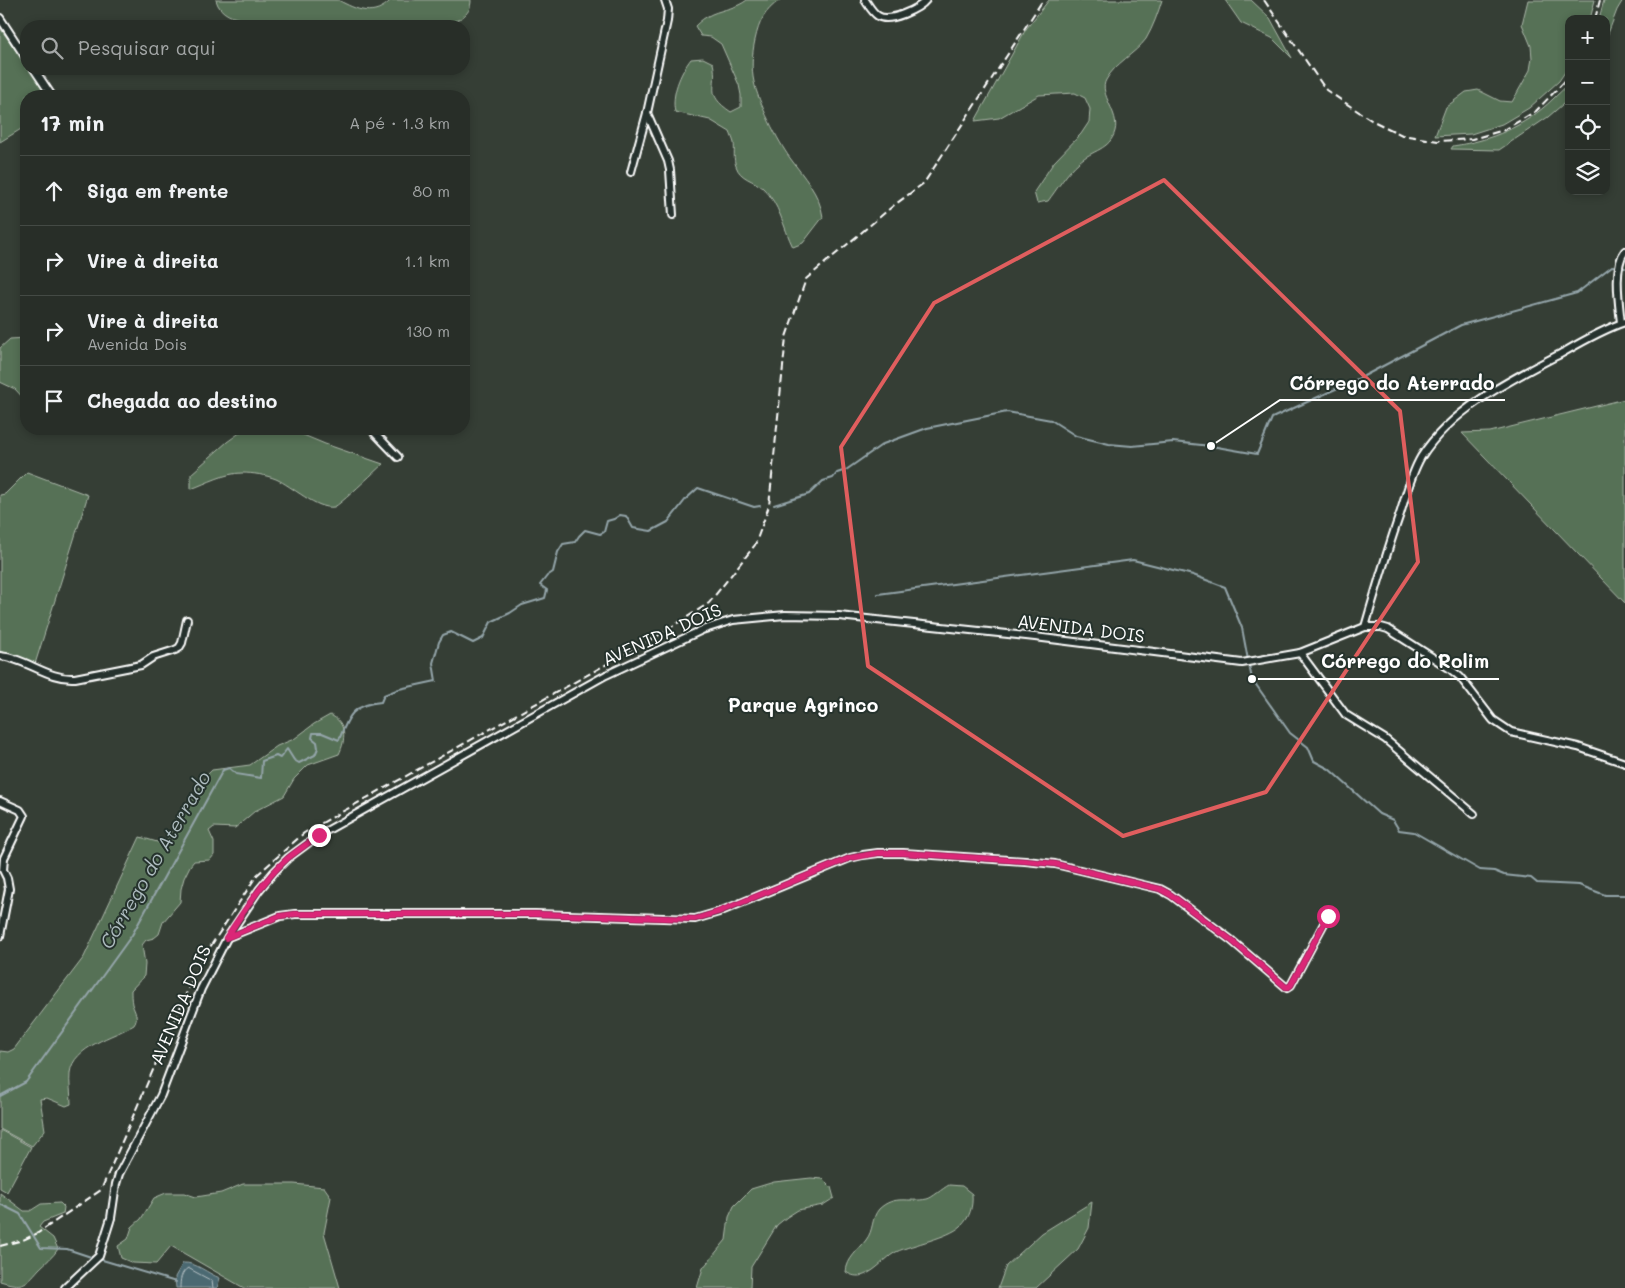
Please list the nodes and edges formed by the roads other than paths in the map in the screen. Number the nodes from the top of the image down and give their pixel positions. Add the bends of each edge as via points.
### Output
1 (665, 0) edge
2 (865, 0) edge
3 (926, 0) edge
4 (0, 18) edge
5 (20, 49) edge
6 (38, 75) edge
7 (48, 90) edge
8 (647, 113) junction
9 (631, 172) dead end
10 (673, 215) dead end
11 (1625, 251) edge
12 (1623, 322) edge
13 (377, 435) edge
14 (398, 456) dead end
15 (187, 620) dead end
16 (1366, 627) junction
17 (1300, 653) junction
18 (0, 656) edge
19 (1625, 763) edge
20 (0, 801) edge
21 (1474, 814) dead end
22 (2, 858) edge
23 (1328, 916) dead end
24 (0, 936) edge
25 (226, 938) junction
26 (70, 1287) edge

1 - 8 street via 667,21
2 - 3 street via 878,16 889,18 906,13
4 - 5 street
6 - 7 street
8 - 9 street
8 - 10 street via 668,161
11 - 12 street via 1618,272
12 - 16 street via 1514,378 1466,411 1432,442 1412,476
13 - 14 street
15 - 18 street via 179,648 141,664 75,678 56,676
16 - 17 street, AVENIDA DOIS
16 - 19 street, AVENIDA DOIS via 1388,629 1449,668 1460,677 1493,720 1511,732 1578,747
17 - 21 street via 1346,715 1385,740
17 - 25 street, AVENIDA DOIS via 1244,663 839,616 785,615 733,620 702,630 606,675 319,835 274,872
20 - 22 street via 20,810 24,816
22 - 24 street via 9,889
23 - 25 street via 1287,988 1231,940 1171,895 1155,887 1055,864 878,853 850,858 695,919 535,914 295,914 280,916
25 - 26 street, AVENIDA DOIS via 201,989 160,1095 119,1174 111,1218 98,1258

